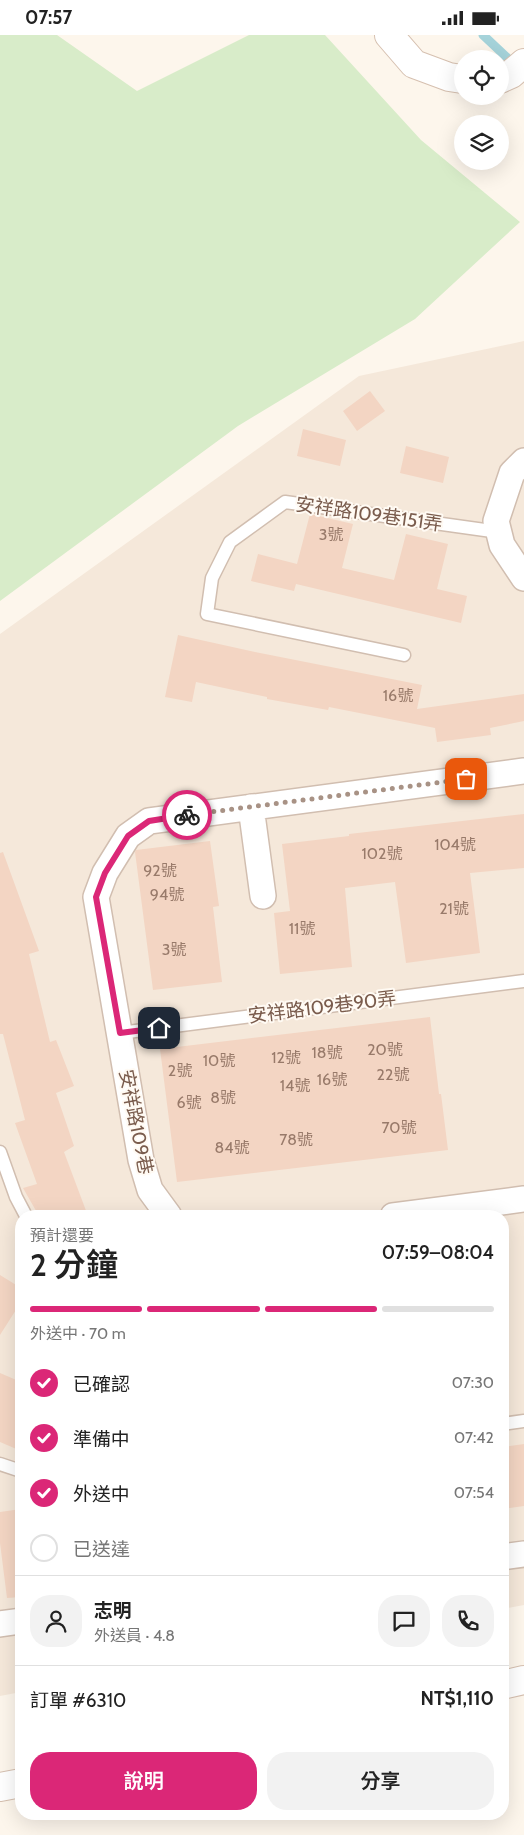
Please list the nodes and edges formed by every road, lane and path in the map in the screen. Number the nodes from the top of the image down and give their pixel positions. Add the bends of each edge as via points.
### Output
1 (389, 35) edge
2 (524, 63) edge
3 (509, 75) edge
4 (454, 78) edge
5 (524, 461) edge
6 (499, 532) junction
7 (524, 578) edge
8 (404, 655) dead end
9 (524, 771) edge
10 (251, 807) junction
11 (263, 896) dead end
12 (524, 981) edge
13 (120, 1033) junction
14 (0, 1152) edge
15 (524, 1199) edge
16 (23, 1210) edge
17 (164, 1210) edge
18 (439, 1210) edge
19 (524, 1421) edge
20 (509, 1423) edge
21 (0, 1464) edge
22 (15, 1469) edge
23 (524, 1554) edge
24 (509, 1556) edge
25 (15, 1622) edge
26 (0, 1624) edge
27 (524, 1680) edge
28 (509, 1683) edge
29 (15, 1784) edge
30 (0, 1787) edge

1 - 4 street via 414,64
2 - 3 street
5 - 6 street via 512,473 496,521
6 - 7 street via 502,545
6 - 8 lane, 安祥路109巷151弄 via 285,502 230,542 212,578 207,614
9 - 10 street, 安祥路109巷
10 - 11 street
10 - 13 street, 安祥路109巷 via 149,821 128,836 105,873 96,897
12 - 13 lane, 安祥路109巷90弄
13 - 17 street, 安祥路109巷 via 141,1159 150,1190
14 - 16 lane
15 - 18 street
19 - 20 lane
21 - 22 lane
23 - 24 street
25 - 26 street
27 - 28 street
29 - 30 street

